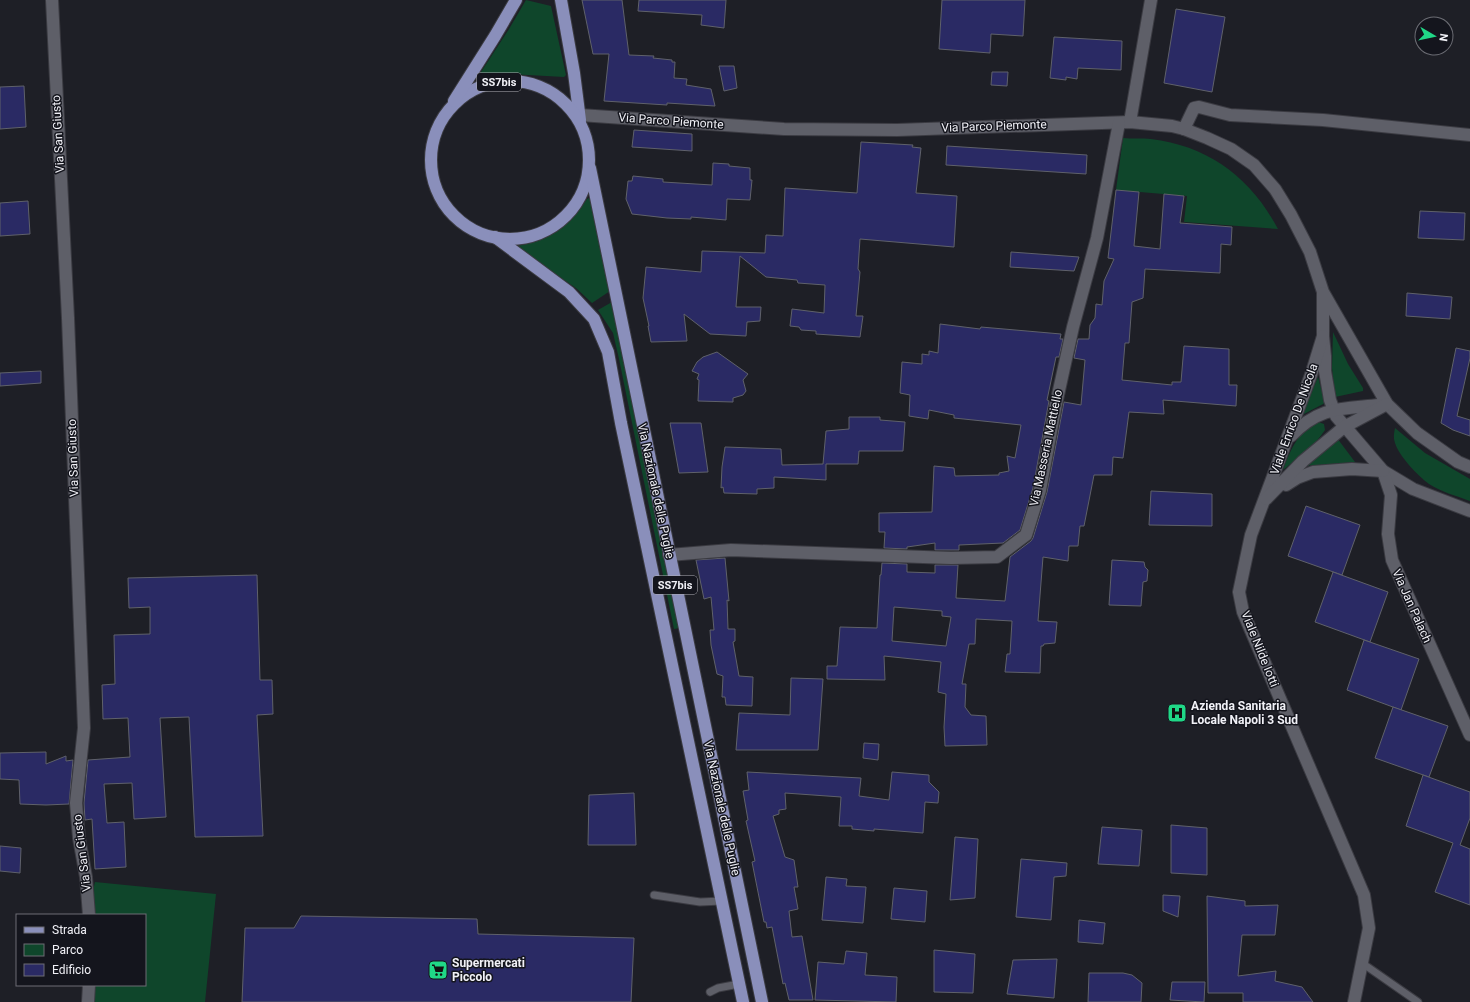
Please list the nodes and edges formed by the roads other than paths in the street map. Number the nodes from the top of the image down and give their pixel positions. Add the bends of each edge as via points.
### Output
1 (52, 0) edge
2 (516, 0) edge
3 (560, 0) edge
4 (1151, 0) edge
5 (580, 118) junction
6 (441, 122) junction
7 (1125, 123) junction
8 (1184, 129) junction
9 (1470, 135) edge
10 (590, 168) junction
11 (495, 238) junction
12 (1323, 292) junction
13 (1323, 336) junction
14 (1387, 404) junction
15 (1333, 410) junction
16 (1344, 426) junction
17 (1287, 440) junction
18 (1470, 467) edge
19 (1383, 471) junction
20 (1263, 502) junction
21 (1470, 511) edge
22 (669, 555) junction
23 (1470, 735) edge
24 (654, 895) dead end
25 (722, 901) junction
26 (89, 914) edge
27 (1362, 963) junction
28 (739, 984) junction
29 (89, 986) edge
30 (710, 992) dead end
31 (88, 1002) edge
32 (743, 1002) edge
33 (762, 1002) edge
34 (1354, 1002) edge
35 (1418, 1002) edge

1 - 26 street, Via San Giusto via 84,728 76,803
2 - 6 main road, Via Nazionale delle Puglie / SS7bis
3 - 5 main road, Via Nazionale delle Puglie / SS7bis
4 - 7 street, Via Masseria Mattiello
5 - 6 main road, Via Nazionale delle Puglie / SS7bis via 544,89 521,82 497,82 474,89 455,103
5 - 7 street, Via Parco Piemonte via 784,128 897,130
5 - 10 main road, Via Nazionale delle Puglie / SS7bis via 589,143
6 - 11 main road, Via Nazionale delle Puglie / SS7bis via 432,145 431,170 438,194 452,214 472,229
7 - 8 street, Via Parco Piemonte
7 - 22 street, Via Masseria Mattiello via 1073,327 1040,490 1026,535 997,557 951,558 731,550
8 - 9 street via 1194,108 1199,107 1230,115 1323,120
8 - 12 street, Via Parco Piemonte via 1231,149 1254,165 1275,189 1310,252
10 - 11 main road, Via Nazionale delle Puglie / SS7bis via 581,194 566,215 546,230 521,238
10 - 22 main road, Via Nazionale delle Puglie / SS7bis
11 - 25 main road, Via Nazionale delle Puglie / SS7bis via 569,292 594,319 608,352
12 - 13 street, Viale Enrico De Nicola
12 - 14 street
13 - 15 street, Viale Enrico De Nicola via 1325,371
13 - 17 street, Viale Enrico De Nicola
14 - 15 street
14 - 16 street, Viale Nilde Iotti
14 - 18 street via 1417,433 1458,462
15 - 16 street, Viale Enrico De Nicola
15 - 17 street via 1316,415 1301,425
16 - 19 street
16 - 20 street, Viale Nilde Iotti via 1303,461
17 - 20 street, Viale Enrico De Nicola
19 - 20 street via 1352,469 1313,472 1297,478
19 - 21 street via 1413,489
19 - 23 street, Via Jan Palach via 1391,495 1388,534 1392,560
20 - 27 street, Viale Nilde Iotti via 1251,535 1239,592 1243,612 1364,895 1369,928
22 - 33 main road, Via Nazionale delle Puglie / SS7bis
24 - 25 lane via 700,902
25 - 28 main road, Via Nazionale delle Puglie / SS7bis
27 - 34 street, Viale Nilde Iotti
27 - 35 lane
28 - 30 lane
28 - 32 main road, Via Nazionale delle Puglie / SS7bis
29 - 31 street

